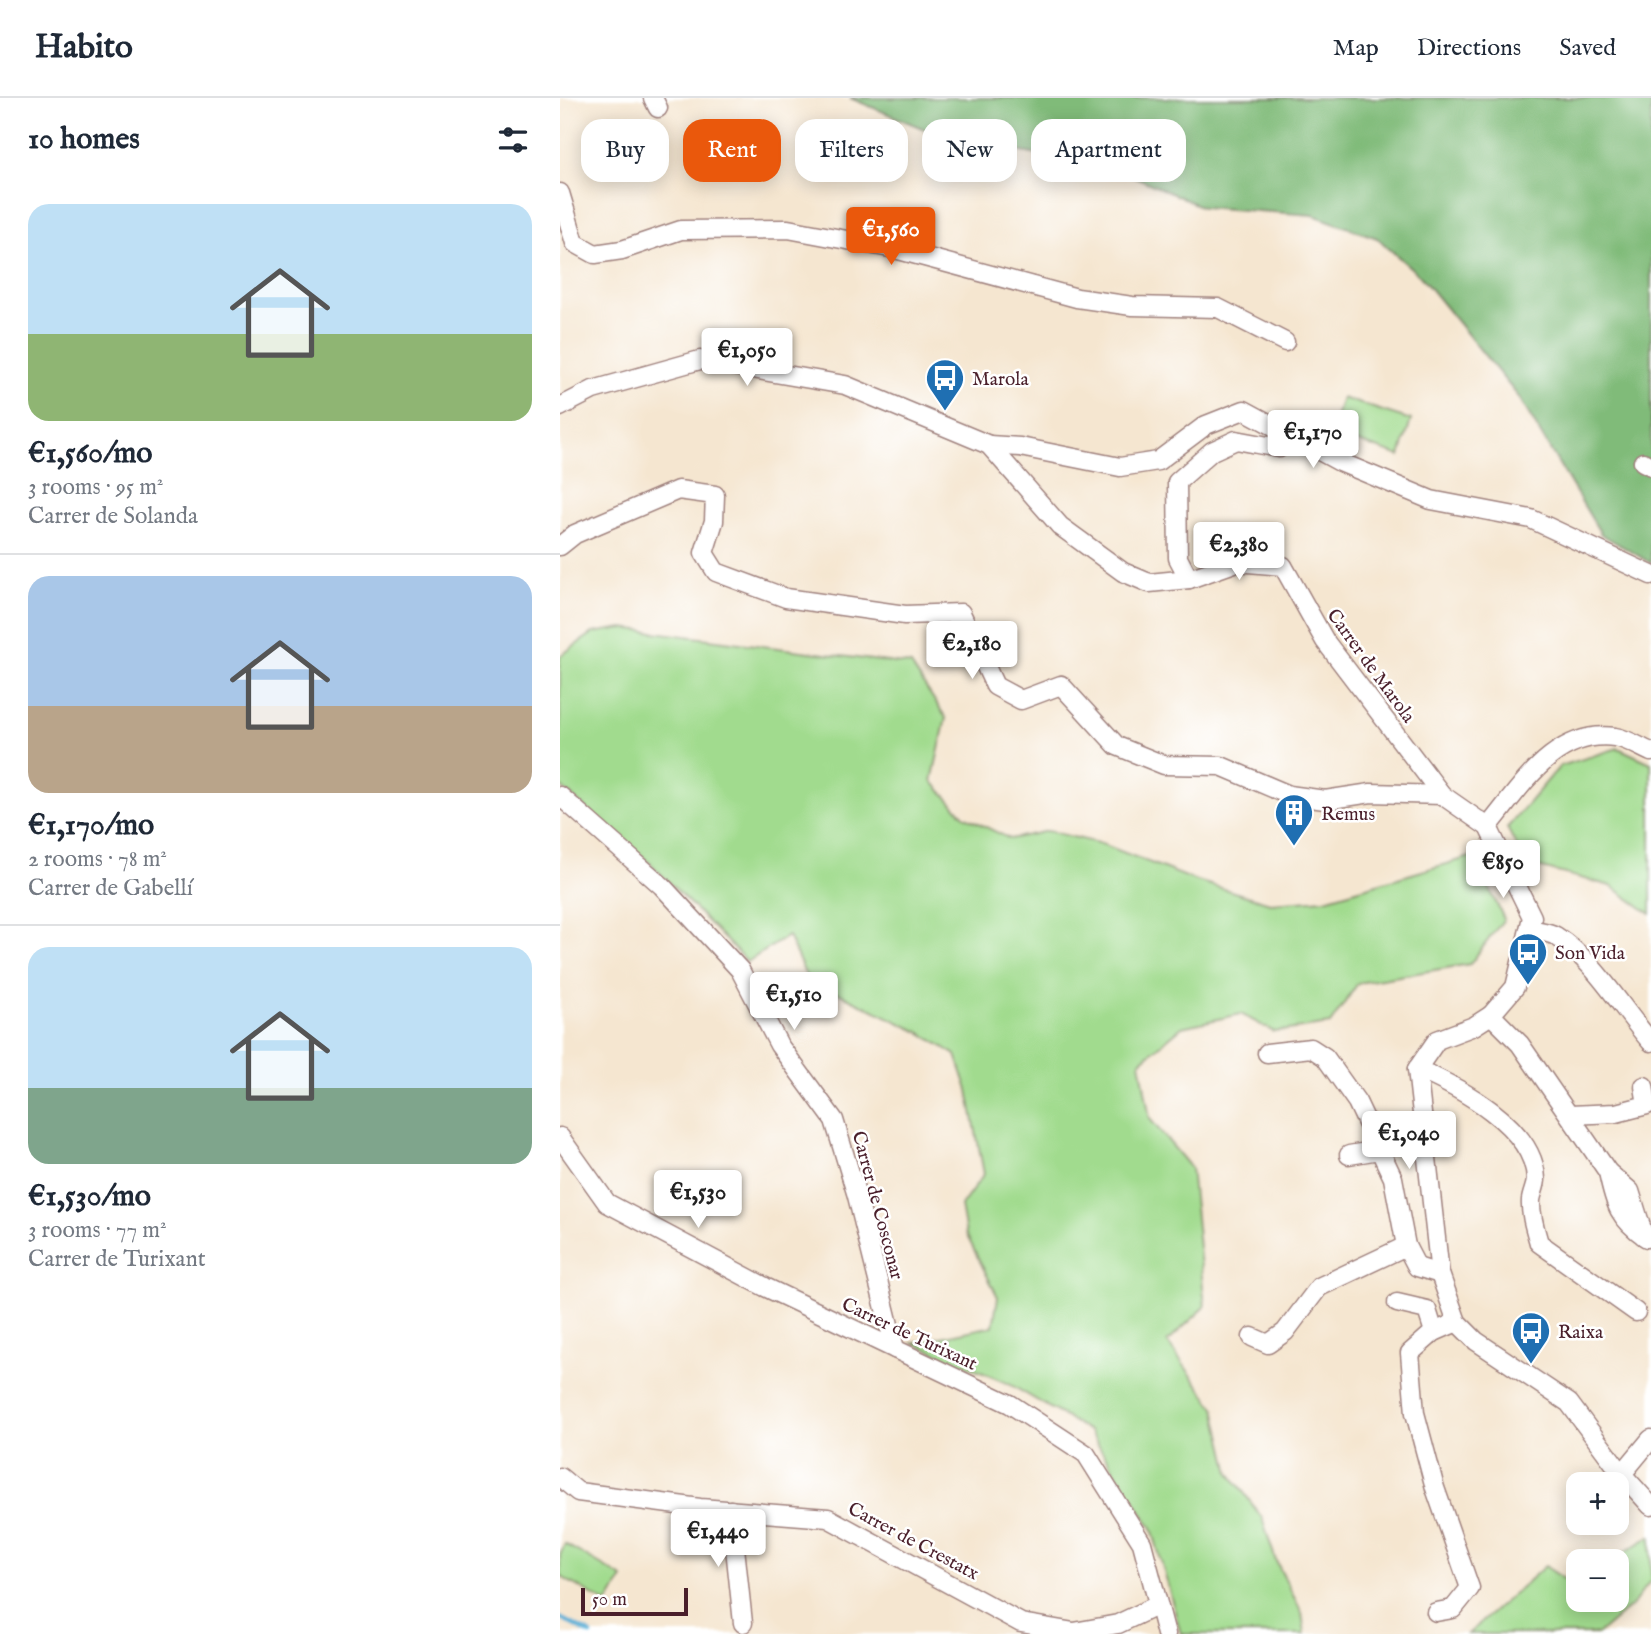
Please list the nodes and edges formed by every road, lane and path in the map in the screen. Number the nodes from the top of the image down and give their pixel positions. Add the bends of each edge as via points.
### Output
1 (560, 193) edge
2 (1285, 342) dead end
3 (560, 407) edge
4 (989, 445) junction
5 (1279, 448) dead end
6 (560, 546) edge
7 (1651, 576) edge
8 (1189, 579) junction
9 (1651, 752) edge
10 (1442, 795) junction
11 (560, 796) edge
12 (1488, 827) junction
13 (1530, 929) junction
14 (1491, 1015) junction
15 (1651, 1042) edge
16 (1267, 1054) dead end
17 (1417, 1069) junction
18 (1644, 1086) dead end
19 (1570, 1115) junction
20 (560, 1137) edge
21 (1379, 1150) junction
22 (1349, 1155) dead end
23 (1648, 1238) edge
24 (1406, 1246) junction
25 (1440, 1274) junction
26 (1396, 1303) dead end
27 (1636, 1312) dead end
28 (1457, 1322) junction
29 (1434, 1332) junction
30 (1252, 1337) dead end
31 (895, 1349) junction
32 (1651, 1439) edge
33 (1621, 1472) edge
34 (1624, 1472) edge
35 (560, 1477) edge
36 (1629, 1482) edge
37 (1651, 1506) edge
38 (731, 1510) junction
39 (1158, 1605) junction
40 (1436, 1612) dead end
41 (743, 1623) dead end
42 (1166, 1634) edge

1 - 2 street via 575,243 595,254 622,250 681,229 788,229 895,248 1077,298 1132,306 1218,308
3 - 4 street, Carrer de Marola via 593,390 700,360 845,386
4 - 7 street via 1120,467 1158,461 1206,425 1244,411 1340,462 1431,500 1531,519
4 - 8 street, Carrer de Marola via 1060,526 1123,572 1149,583
5 - 8 street via 1236,440 1212,451 1177,482 1178,558
6 - 10 street via 575,534 678,490 715,495 714,521 704,553 716,572 786,598 905,615 961,613 995,686 1021,700 1061,685 1117,746 1164,765 1221,766 1290,795 1325,800 1371,793
8 - 10 street, Carrer de Marola via 1237,562 1283,566 1325,641
9 - 12 street via 1616,737 1568,742 1538,766
10 - 12 street, Carrer de Marola
11 - 31 street, Carrer de Cosconar via 662,886 740,970 779,1045 834,1120 858,1196
12 - 13 street via 1532,917
13 - 14 street via 1515,987
13 - 15 street via 1554,935 1575,954
14 - 17 street via 1437,1040
14 - 19 street via 1520,1044
16 - 21 street via 1311,1048 1325,1057 1357,1102
17 - 25 street
17 - 27 street via 1461,1088 1503,1121 1529,1153 1536,1179 1531,1202 1539,1243
18 - 19 street via 1647,1105 1616,1114
19 - 23 street via 1608,1172 1630,1191
20 - 31 street, Carrer de Turixant via 607,1203
21 - 22 street
21 - 24 street via 1393,1178
24 - 25 street via 1417,1267
24 - 30 street via 1319,1287 1285,1332 1268,1344
25 - 28 street
26 - 29 street via 1427,1310
28 - 29 street
28 - 33 street via 1476,1341 1569,1403
29 - 40 street via 1410,1353 1415,1413 1470,1588 1453,1609
31 - 39 street, Carrer de Turixant via 1010,1404 1086,1454 1142,1543
32 - 34 street
35 - 38 street, Carrer de Crestatx via 578,1492
36 - 37 street
38 - 39 street, Carrer de Crestatx via 828,1518 1021,1623 1074,1632 1118,1623
38 - 41 street
39 - 42 street, Carrer de Turixant

